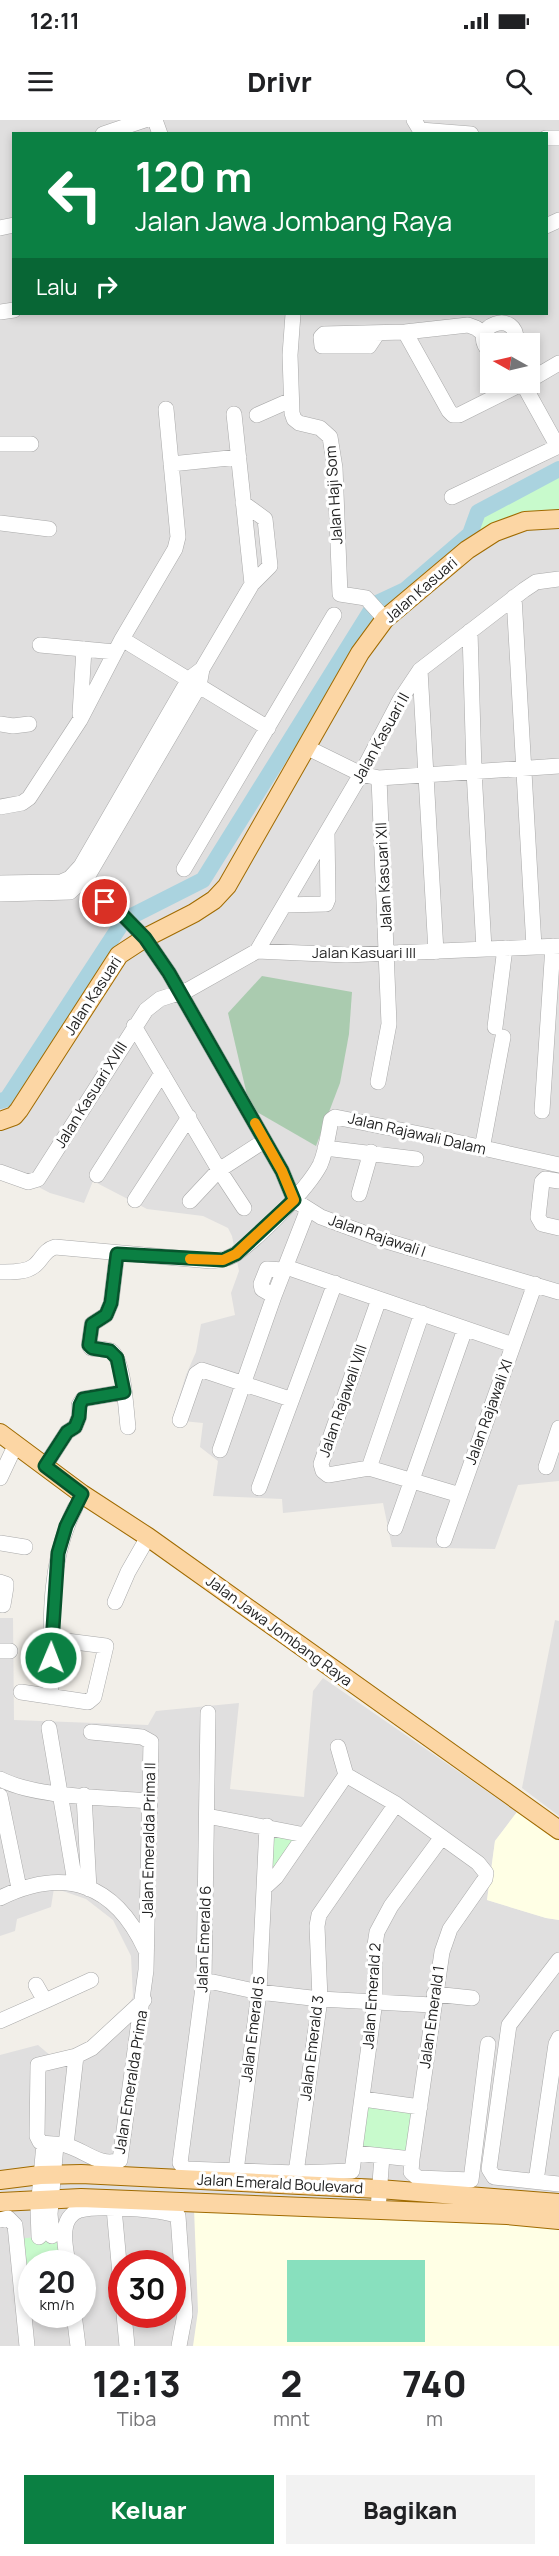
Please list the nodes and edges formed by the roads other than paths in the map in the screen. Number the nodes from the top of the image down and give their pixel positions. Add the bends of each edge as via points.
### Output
1 (145, 120) edge
2 (415, 128) edge
3 (109, 132) edge
4 (452, 132) edge
5 (293, 315) edge
6 (508, 319) edge
7 (405, 332) junction
8 (377, 333) dead end
9 (483, 333) edge
10 (485, 333) edge
11 (515, 333) edge
12 (559, 363) edge
13 (540, 374) edge
14 (503, 393) edge
15 (531, 393) edge
16 (291, 400) junction
17 (166, 409) dead end
18 (234, 414) dead end
19 (256, 416) dead end
20 (0, 444) edge
21 (31, 444) dead end
22 (559, 446) edge
23 (238, 457) junction
24 (171, 464) junction
25 (452, 497) dead end
26 (559, 519) edge
27 (0, 523) edge
28 (49, 530) dead end
29 (559, 579) edge
30 (514, 597) junction
31 (378, 611) junction
32 (334, 615) dead end
33 (470, 631) junction
34 (40, 645) dead end
35 (119, 645) junction
36 (84, 649) junction
37 (420, 670) junction
38 (194, 683) junction
39 (80, 720) junction
40 (0, 724) edge
41 (29, 724) dead end
42 (268, 728) junction
43 (306, 747) junction
44 (559, 766) edge
45 (524, 768) junction
46 (474, 771) junction
47 (362, 774) junction
48 (425, 775) junction
49 (379, 778) junction
50 (0, 807) edge
51 (327, 831) junction
52 (184, 869) dead end
53 (82, 873) junction
54 (0, 883) edge
55 (0, 894) edge
56 (284, 905) junction
57 (138, 931) junction
58 (556, 946) edge
59 (534, 947) junction
60 (505, 948) junction
61 (484, 949) junction
62 (257, 951) junction
63 (436, 952) junction
64 (387, 954) junction
65 (180, 994) junction
66 (134, 1026) junction
67 (162, 1073) junction
68 (378, 1082) dead end
69 (542, 1111) dead end
70 (189, 1117) junction
71 (0, 1121) edge
72 (264, 1140) junction
73 (325, 1148) junction
74 (482, 1149) junction
75 (371, 1152) junction
76 (416, 1159) dead end
77 (559, 1165) edge
78 (219, 1170) junction
79 (0, 1172) edge
80 (97, 1175) dead end
81 (559, 1181) edge
82 (359, 1194) dead end
83 (135, 1200) dead end
84 (294, 1200) junction
85 (190, 1202) dead end
86 (244, 1208) dead end
87 (308, 1209) junction
88 (559, 1228) edge
89 (117, 1254) junction
90 (285, 1268) junction
91 (0, 1272) edge
92 (335, 1283) junction
93 (535, 1284) junction
94 (559, 1292) edge
95 (379, 1299) junction
96 (422, 1313) junction
97 (465, 1329) junction
98 (513, 1345) junction
99 (244, 1384) junction
100 (124, 1392) junction
101 (290, 1400) junction
102 (180, 1420) dead end
103 (128, 1427) dead end
104 (559, 1428) edge
105 (0, 1433) edge
106 (16, 1444) junction
107 (220, 1450) dead end
108 (45, 1466) junction
109 (546, 1467) dead end
110 (369, 1468) junction
111 (0, 1478) edge
112 (411, 1480) junction
113 (259, 1488) dead end
114 (460, 1495) junction
115 (79, 1501) junction
116 (395, 1528) dead end
117 (148, 1537) junction
118 (444, 1540) dead end
119 (0, 1543) edge
120 (25, 1547) dead end
121 (0, 1582) edge
122 (115, 1602) dead end
123 (3, 1605) dead end
124 (51, 1639) junction
125 (21, 1692) dead end
126 (51, 1697) junction
127 (208, 1713) dead end
128 (49, 1728) dead end
129 (91, 1732) dead end
130 (338, 1747) dead end
131 (346, 1775) junction
132 (0, 1779) edge
133 (16, 1787) junction
134 (60, 1794) junction
135 (84, 1795) junction
136 (0, 1799) edge
137 (149, 1801) junction
138 (396, 1803) junction
139 (207, 1816) junction
140 (267, 1826) junction
141 (559, 1830) edge
142 (305, 1835) junction
143 (442, 1837) junction
144 (75, 1882) junction
145 (19, 1888) junction
146 (89, 1888) junction
147 (264, 1888) junction
148 (0, 1898) edge
149 (147, 1952) junction
150 (559, 1960) edge
151 (91, 1980) dead end
152 (204, 1980) junction
153 (36, 1985) dead end
154 (259, 1992) junction
155 (320, 1998) junction
156 (472, 1998) dead end
157 (144, 2000) junction
158 (433, 2000) junction
159 (45, 2001) junction
160 (375, 2001) junction
161 (0, 2021) edge
162 (559, 2038) edge
163 (488, 2044) dead end
164 (76, 2056) junction
165 (363, 2099) junction
166 (420, 2107) junction
167 (55, 2145) junction
168 (355, 2153) junction
169 (385, 2156) junction
170 (412, 2166) junction
171 (236, 2170) junction
172 (296, 2173) junction
173 (46, 2174) junction
174 (0, 2180) edge
175 (536, 2181) junction
176 (559, 2184) edge
177 (383, 2189) junction
178 (45, 2198) junction
179 (0, 2202) edge
180 (559, 2203) edge
181 (114, 2208) junction
182 (381, 2210) junction
183 (0, 2220) edge
184 (559, 2220) edge
185 (52, 2236) junction
186 (17, 2239) junction
187 (20, 2250) edge
188 (60, 2250) edge
189 (118, 2250) edge
190 (27, 2328) edge
191 (76, 2328) edge
192 (27, 2346) edge
193 (78, 2346) edge
194 (179, 2346) edge

1 - 3 street
2 - 4 street
5 - 16 street, Jalan Haji Som
6 - 10 street via 493,324
6 - 11 street
7 - 8 street
7 - 9 street via 468,326
7 - 14 street via 453,415
12 - 13 street
15 - 22 street
16 - 19 street
16 - 31 street, Jalan Haji Som via 294,419 320,428 330,437 340,594 366,598
17 - 24 street
18 - 23 street
20 - 21 street
22 - 25 street
23 - 24 street
23 - 38 street via 243,502 265,519 271,559 268,570 252,584
24 - 35 street via 177,544
26 - 31 main road, Jalan Kasuari via 525,521 495,532
27 - 28 street
29 - 30 street, Jalan Kasuari II via 536,582
30 - 33 street, Jalan Kasuari II
30 - 45 street
31 - 43 main road, Jalan Kasuari via 360,653
32 - 42 street
33 - 37 street, Jalan Kasuari II
33 - 46 street
34 - 36 street
35 - 36 street
35 - 38 street
35 - 39 street
36 - 39 street
37 - 47 street, Jalan Kasuari II
37 - 48 street
38 - 42 street
38 - 53 street
39 - 50 street via 29,798 15,806
40 - 41 street
42 - 52 street
43 - 47 street
43 - 57 main road, Jalan Kasuari via 227,886 194,913
44 - 45 street
45 - 46 street
45 - 59 street
46 - 48 street
46 - 61 street
47 - 49 street
47 - 51 street, Jalan Kasuari II
48 - 49 street
48 - 63 street
49 - 64 street, Jalan Kasuari XII
51 - 56 street, Jalan Kasuari II
51 - 56 street via 326,904
53 - 54 street via 61,882
53 - 55 street via 70,892
53 - 57 street via 111,895 111,903
56 - 62 street, Jalan Kasuari II
57 - 65 street
57 - 71 main road, Jalan Kasuari via 20,1110
58 - 59 street, Jalan Kasuari III
58 - 69 street
59 - 60 street, Jalan Kasuari III
60 - 61 street, Jalan Kasuari III
60 - 74 street via 499,1032
61 - 63 street, Jalan Kasuari III
62 - 64 street, Jalan Kasuari III
62 - 65 street
63 - 64 street, Jalan Kasuari III
64 - 68 street, Jalan Kasuari XII via 389,1024
65 - 66 street, Jalan Kasuari XVIII via 160,999
65 - 72 street
66 - 67 street
66 - 79 street, Jalan Kasuari XVIII via 38,1179 28,1182
67 - 70 street
67 - 80 street
70 - 78 street
70 - 83 street
72 - 78 street
72 - 84 street
73 - 74 street, Jalan Rajawali Dalam via 331,1120 340,1117
73 - 75 street
73 - 84 street, Jalan Rajawali Dalam via 314,1175
74 - 77 street, Jalan Rajawali Dalam
75 - 76 street
75 - 82 street
78 - 85 street
78 - 86 street
81 - 88 street via 542,1182 538,1217 542,1224
84 - 87 street, Jalan Rajawali I
84 - 89 street, Jalan Rajawali Dalam via 236,1254 223,1260
87 - 90 street
87 - 93 street, Jalan Rajawali I via 383,1240
89 - 91 street, Jalan Rajawali Dalam via 55,1247 28,1269
89 - 100 street via 111,1303 106,1315 92,1324 89,1345 110,1351 117,1358
90 - 92 street
90 - 99 street
92 - 95 street
92 - 101 street
93 - 94 street, Jalan Rajawali I
93 - 98 street, Jalan Rajawali XI
95 - 96 street
95 - 110 street, Jalan Rajawali VIII via 321,1464 328,1475
96 - 97 street
96 - 110 street
97 - 98 street
97 - 112 street
98 - 114 street, Jalan Rajawali XI
99 - 101 street
99 - 102 street via 199,1371
99 - 107 street
100 - 103 street
100 - 108 street via 83,1399 75,1427 67,1432
101 - 113 street
104 - 109 street
105 - 106 main road, Jalan Jawa Jombang Raya
106 - 108 main road, Jalan Jawa Jombang Raya
106 - 111 street
108 - 115 main road, Jalan Jawa Jombang Raya
110 - 112 street, Jalan Rajawali VIII
112 - 114 street, Jalan Rajawali VIII
112 - 116 street
114 - 118 street, Jalan Rajawali XI
115 - 117 main road, Jalan Jawa Jombang Raya
115 - 124 street via 58,1553
117 - 122 street
117 - 141 main road, Jalan Jawa Jombang Raya
119 - 120 street
121 - 123 street via 6,1584
124 - 126 street
124 - 126 street via 106,1646 92,1701
125 - 126 street
127 - 139 street, Jalan Emerald 6
128 - 134 street
129 - 137 street, Jalan Emeralda Prima II via 142,1737 151,1742
130 - 131 street
131 - 138 street
131 - 142 street
132 - 133 street
133 - 134 street
133 - 136 street
134 - 135 street
134 - 144 street
135 - 137 street
135 - 146 street
136 - 145 street
137 - 149 street, Jalan Emeralda Prima II
138 - 143 street
138 - 155 street, Jalan Emerald 3 via 319,1915
139 - 140 street
139 - 152 street, Jalan Emerald 6
140 - 142 street
140 - 147 street, Jalan Emerald 5
142 - 147 street
143 - 158 street, Jalan Emerald 1 via 486,1873 446,1939
143 - 160 street, Jalan Emerald 2 via 391,1906 377,1932
144 - 145 street via 52,1881
144 - 146 street
145 - 148 street
146 - 149 street via 124,1914
147 - 154 street, Jalan Emerald 5
149 - 157 street, Jalan Emeralda Prima II
150 - 175 street via 509,2025 489,2169 494,2177
151 - 159 street
152 - 154 street
152 - 171 street, Jalan Emerald 6 via 180,2163 185,2169
153 - 159 street
154 - 155 street
154 - 171 street, Jalan Emerald 5
155 - 160 street
155 - 172 street, Jalan Emerald 3
156 - 158 street
157 - 164 street, Jalan Emeralda Prima via 106,2037
157 - 167 street, Jalan Emeralda Prima via 120,2160 89,2157
158 - 160 street
158 - 166 street, Jalan Emerald 1
159 - 161 street
160 - 165 street, Jalan Emerald 2
162 - 175 street
163 - 170 street via 471,2180 418,2178
164 - 167 street
164 - 167 street, Jalan Emeralda Prima via 38,2065 37,2136
165 - 166 street
165 - 168 street, Jalan Emerald 2
166 - 170 street, Jalan Emerald 1
167 - 173 street
168 - 169 street
168 - 172 street, Jalan Emerald 2 via 349,2173
169 - 170 street
169 - 177 street
171 - 172 street
173 - 174 main road, Jalan Emerald Boulevard
173 - 177 main road, Jalan Emerald Boulevard
173 - 178 street
175 - 176 street
177 - 180 main road, Jalan Emerald Boulevard
177 - 182 street
178 - 179 main road, Jalan Emerald Boulevard
178 - 182 main road, Jalan Emerald Boulevard
178 - 185 street
181 - 185 street via 79,2210
181 - 189 street
181 - 194 street via 174,2214 179,2220 185,2314
182 - 184 main road, Jalan Emerald Boulevard
183 - 186 street via 13,2221
185 - 186 street
185 - 188 street
186 - 187 street
190 - 192 street
191 - 193 street

